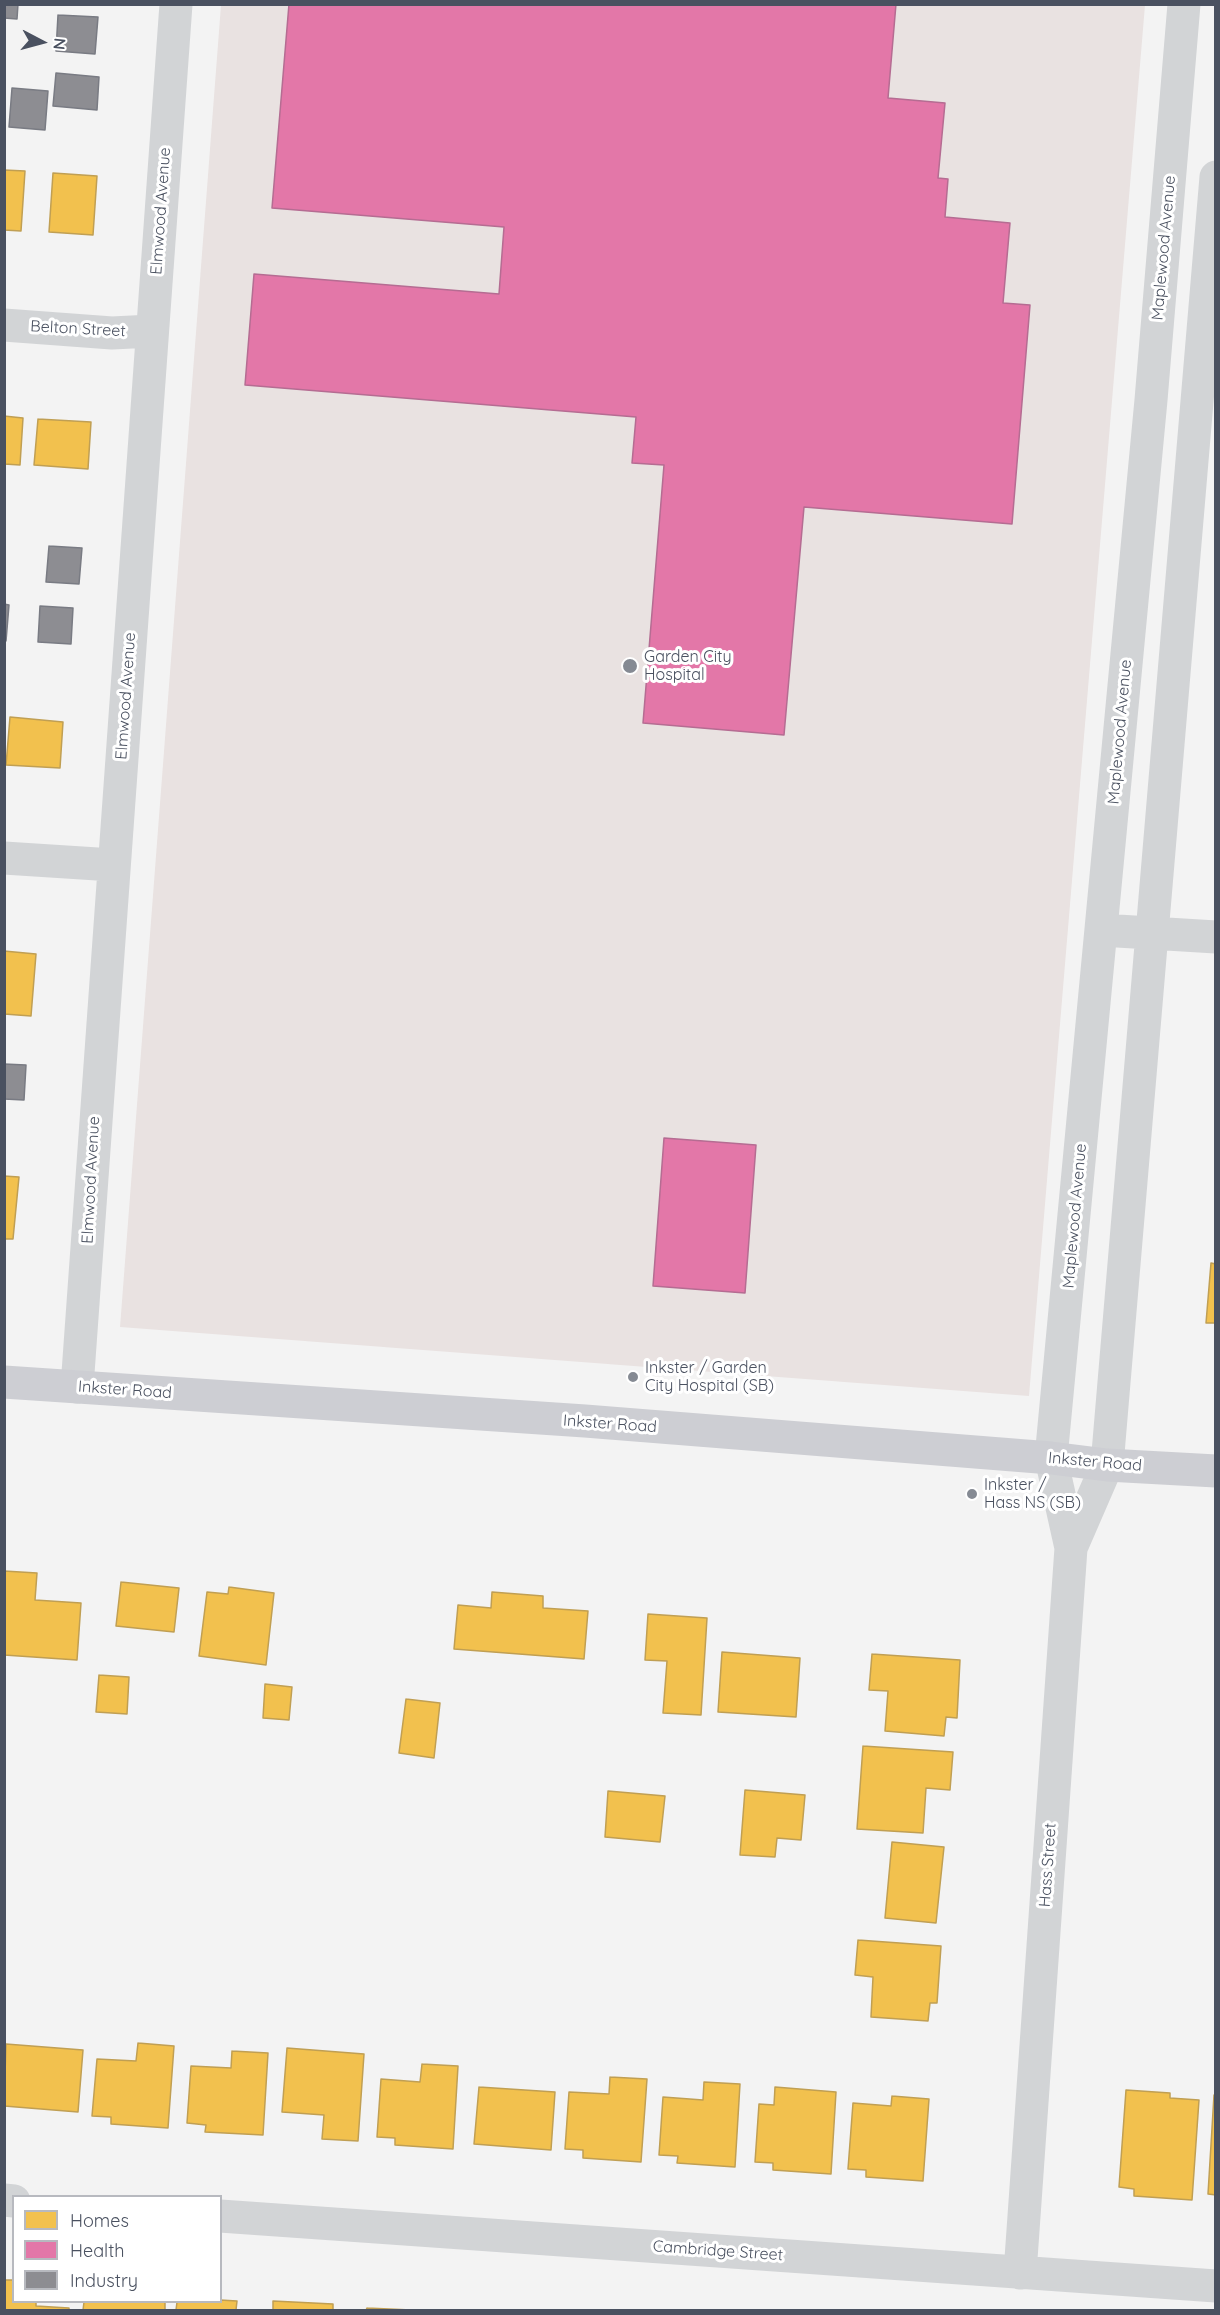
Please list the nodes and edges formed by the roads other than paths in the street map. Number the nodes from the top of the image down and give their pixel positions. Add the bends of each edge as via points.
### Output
1 (176, 4) edge
2 (1184, 4) edge
3 (1215, 177) edge
4 (4, 325) edge
5 (152, 331) junction
6 (1151, 400) junction
7 (1196, 403) junction
8 (4, 858) edge
9 (113, 865) junction
10 (1101, 930) junction
11 (1151, 933) junction
12 (1215, 937) edge
13 (4, 1382) edge
14 (77, 1387) junction
15 (1051, 1458) junction
16 (1107, 1465) junction
17 (1215, 1472) edge
18 (1071, 1548) junction
19 (222, 2216) edge
20 (1020, 2273) junction
21 (1215, 2286) edge

1 - 5 street, Elmwood Avenue
2 - 6 street, Maplewood Avenue
3 - 7 street
4 - 5 street, Belton Street via 112,333
5 - 9 street, Elmwood Avenue
6 - 7 street
6 - 10 street, Maplewood Avenue
7 - 11 street
8 - 9 street
9 - 14 street, Elmwood Avenue
10 - 11 street
10 - 15 street, Maplewood Avenue
11 - 12 street
11 - 16 street
13 - 14 main road, Inkster Road
14 - 15 main road, Inkster Road via 585,1421
15 - 16 main road, Inkster Road
15 - 18 street, Maplewood Avenue
16 - 17 main road, Inkster Road
16 - 18 street, Hass Street
18 - 20 street, Hass Street
19 - 20 street, Cambridge Street
20 - 21 street, Cambridge Street

